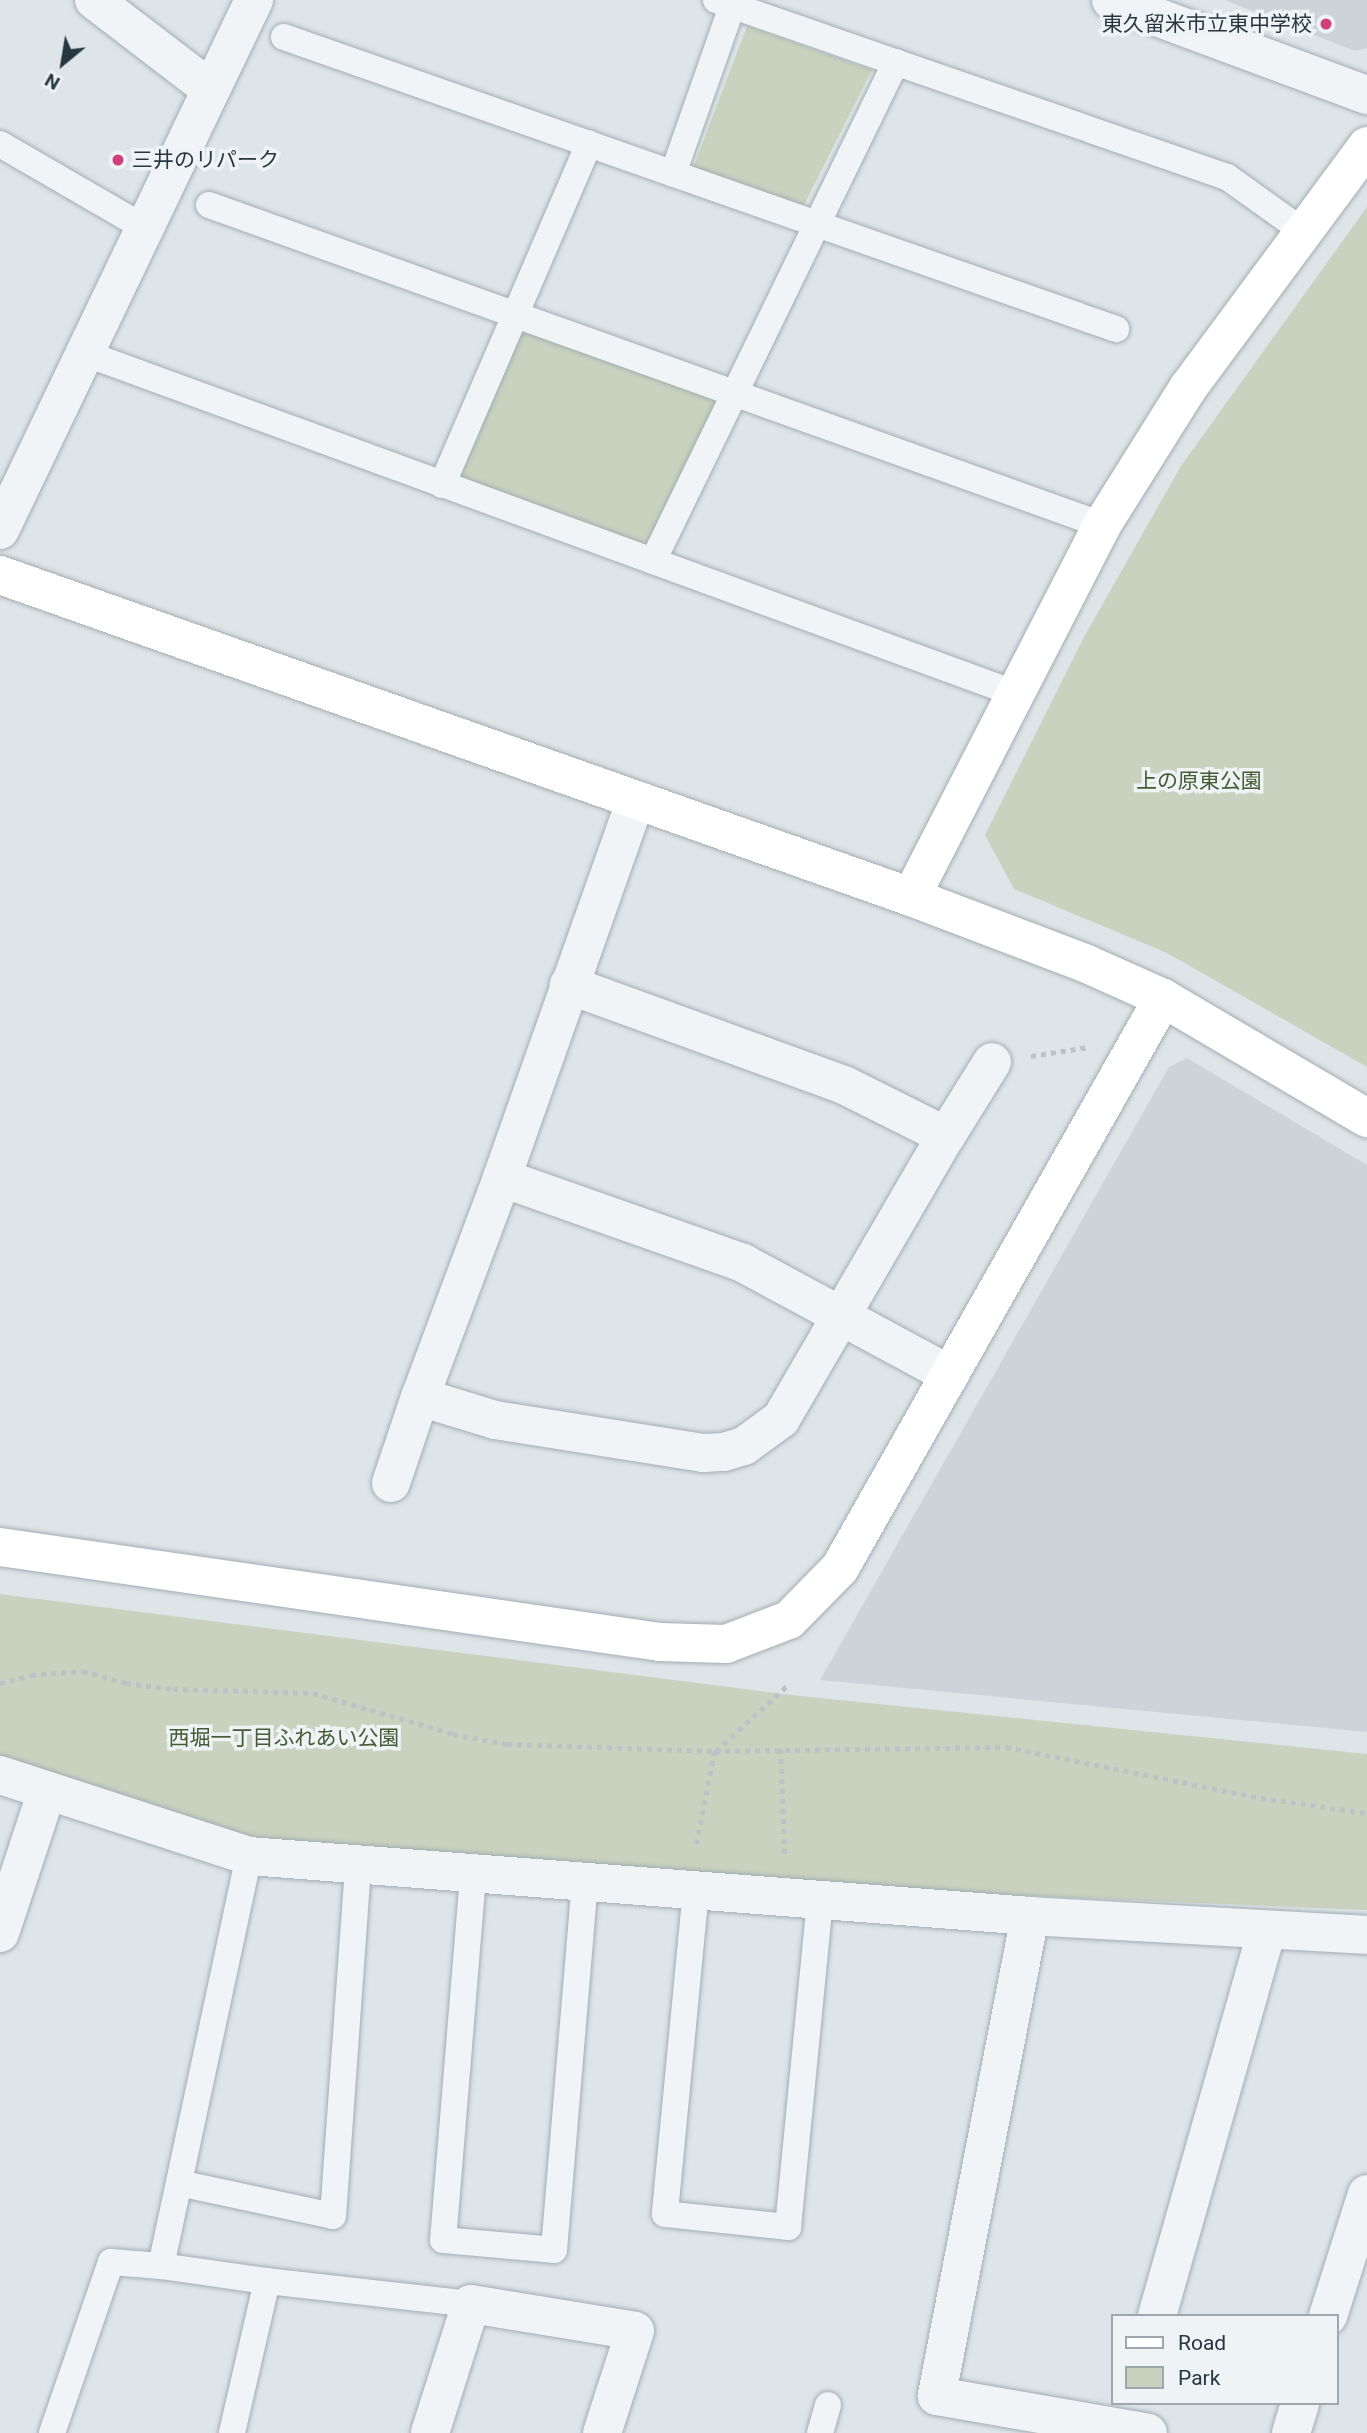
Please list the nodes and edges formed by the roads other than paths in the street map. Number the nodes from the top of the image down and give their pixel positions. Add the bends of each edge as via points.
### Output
1 (94, 0) edge
2 (254, 0) edge
3 (1111, 0) edge
4 (724, 3) edge
5 (284, 37) dead end
6 (895, 62) junction
7 (209, 88) junction
8 (1367, 95) edge
9 (589, 143) junction
10 (0, 144) edge
11 (1367, 146) edge
12 (673, 174) junction
13 (209, 205) dead end
14 (817, 226) junction
15 (145, 228) junction
16 (1304, 232) junction
17 (516, 313) junction
18 (1116, 329) dead end
19 (87, 354) junction
20 (733, 390) junction
21 (442, 485) junction
22 (1102, 525) junction
23 (0, 530) edge
24 (653, 561) junction
25 (0, 575) edge
26 (1014, 694) junction
27 (635, 802) junction
28 (911, 897) junction
29 (569, 985) junction
30 (1163, 998) junction
31 (992, 1062) road end
32 (1367, 1118) edge
33 (946, 1136) junction
34 (502, 1178) junction
35 (843, 1315) junction
36 (950, 1375) junction
37 (420, 1396) junction
38 (391, 1483) dead end
39 (0, 1547) edge
40 (0, 1775) edge
41 (47, 1791) junction
42 (249, 1856) junction
43 (358, 1866) junction
44 (695, 1874) junction
45 (473, 1876) junction
46 (585, 1881) junction
47 (820, 1901) junction
48 (1030, 1916) junction
49 (1267, 1931) junction
50 (0, 1933) edge
51 (1367, 1935) edge
52 (179, 2183) junction
53 (1367, 2194) edge
54 (161, 2266) junction
55 (267, 2281) junction
56 (471, 2304) junction
57 (1158, 2314) edge
58 (1329, 2314) edge
59 (828, 2405) dead end
60 (1299, 2405) edge
61 (1135, 2422) edge
62 (52, 2433) edge
63 (232, 2433) edge
64 (430, 2433) edge
65 (602, 2433) edge
66 (820, 2433) edge
67 (1291, 2433) edge

1 - 7 street
2 - 7 street
3 - 8 street
4 - 6 lane
4 - 12 lane
5 - 9 lane
6 - 14 lane
6 - 16 lane via 1227,177
7 - 15 street
9 - 12 lane
9 - 17 lane
10 - 15 lane
11 - 16 street
12 - 14 lane
13 - 17 lane
14 - 18 lane
14 - 20 lane
15 - 19 street
16 - 22 street via 1188,388
17 - 20 lane
17 - 21 lane
19 - 21 lane
19 - 23 street
20 - 22 lane
20 - 24 lane
21 - 24 lane
22 - 26 street
24 - 26 lane
25 - 27 street
26 - 28 street
27 - 28 street
27 - 29 street
28 - 30 street
29 - 33 street via 844,1085
29 - 34 street
30 - 32 street
30 - 36 street
31 - 33 street
33 - 35 street
34 - 35 street via 743,1263
34 - 37 street
35 - 36 street
35 - 37 street via 780,1419 762,1435 724,1452 703,1453 495,1420
36 - 39 street via 840,1568 789,1620 726,1644 660,1643
37 - 38 street
40 - 41 street
41 - 42 street
41 - 50 street
42 - 43 street
42 - 52 lane
43 - 45 street
43 - 52 lane via 333,2216
44 - 46 street
44 - 47 street
44 - 47 lane via 664,2214 788,2227
45 - 46 street
45 - 46 lane via 443,2241 554,2250
47 - 48 street
48 - 49 street
48 - 61 street via 937,2396
49 - 51 street
49 - 57 street
52 - 54 lane
53 - 58 street
54 - 55 lane
54 - 62 lane via 111,2262
55 - 56 lane
55 - 63 lane
56 - 64 street
56 - 65 street via 635,2331
59 - 66 lane
60 - 67 street

